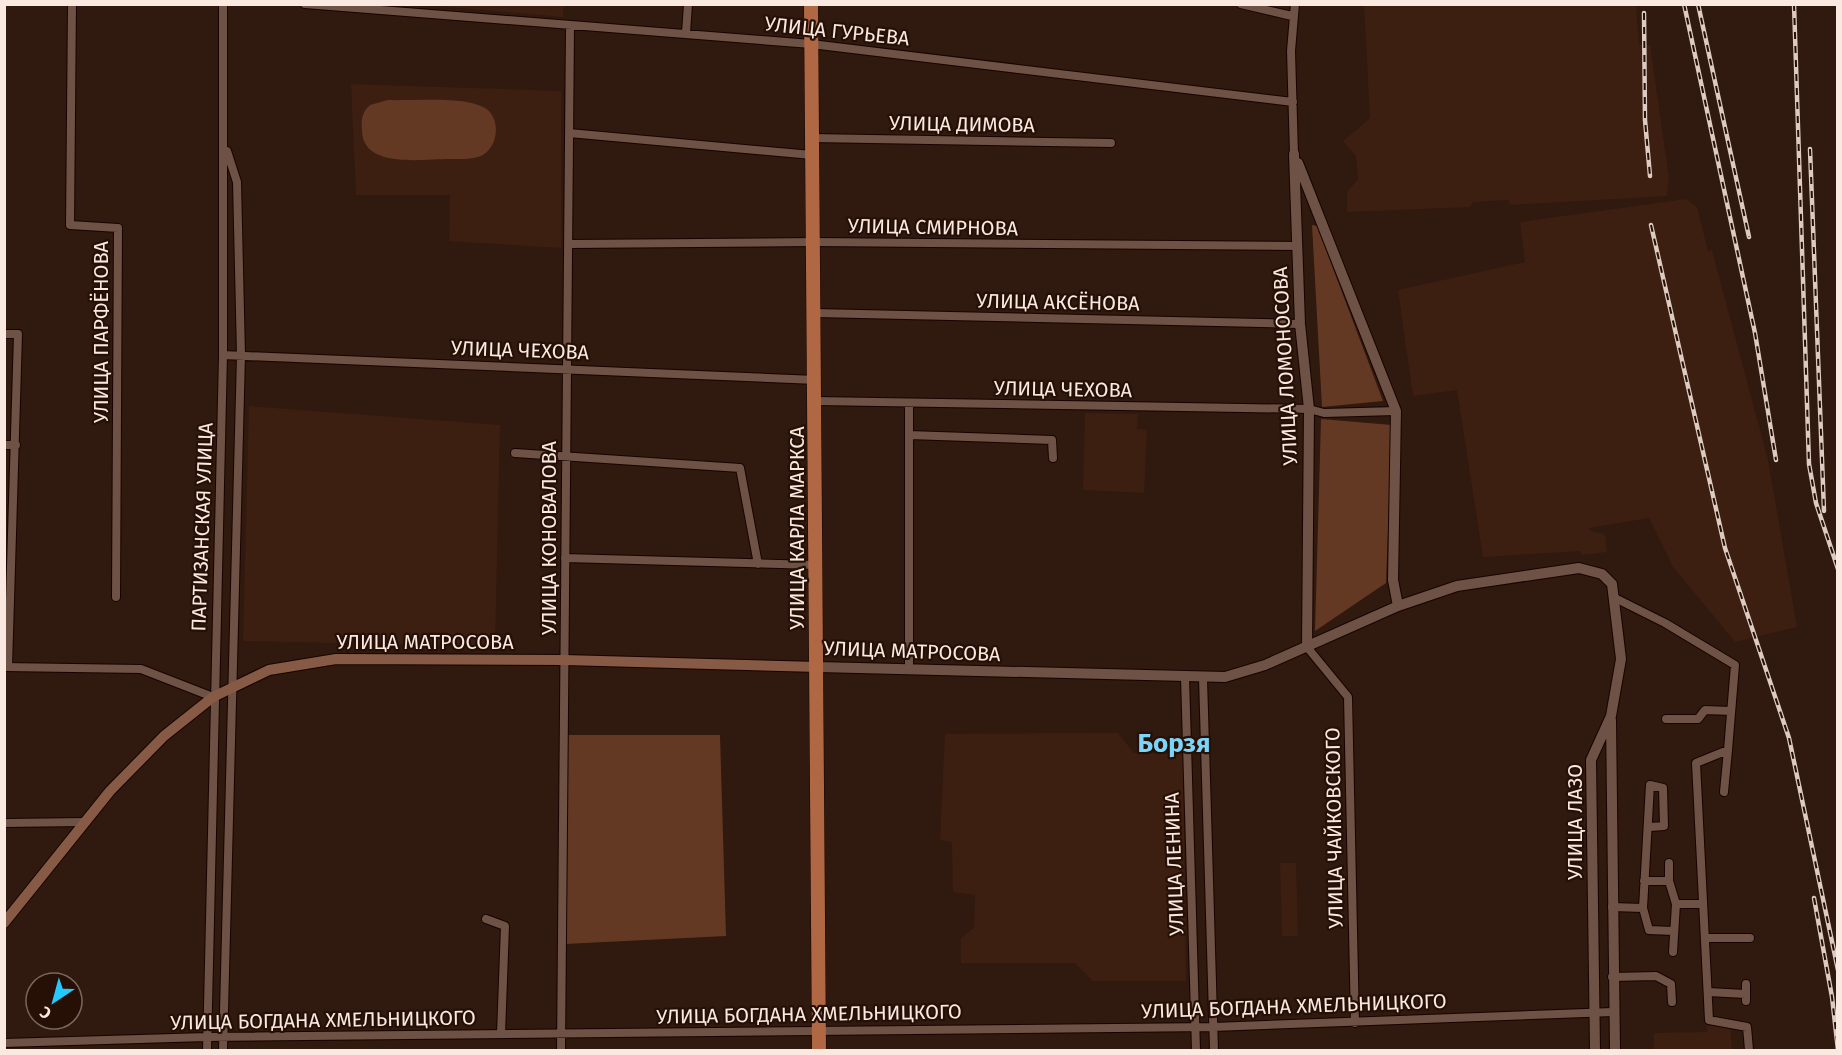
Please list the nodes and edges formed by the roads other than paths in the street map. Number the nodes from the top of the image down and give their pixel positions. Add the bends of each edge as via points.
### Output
1 (72, 4) edge
2 (223, 4) edge
3 (305, 4) edge
4 (688, 4) edge
5 (811, 4) edge
6 (1241, 4) edge
7 (1295, 4) edge
8 (1292, 16) junction
9 (570, 27) junction
10 (686, 33) junction
11 (811, 44) junction
12 (1293, 102) junction
13 (569, 133) junction
14 (812, 138) junction
15 (224, 142) junction
16 (1111, 143) dead end
17 (1294, 154) junction
18 (812, 155) junction
19 (814, 242) junction
20 (568, 244) junction
21 (1297, 246) junction
22 (815, 313) junction
23 (1300, 324) junction
24 (4, 334) edge
25 (224, 355) junction
26 (241, 355) junction
27 (567, 368) junction
28 (816, 380) junction
29 (816, 401) junction
30 (909, 403) junction
31 (1309, 409) junction
32 (1396, 411) junction
33 (909, 435) junction
34 (4, 445) edge
35 (16, 445) junction
36 (515, 453) dead end
37 (566, 456) junction
38 (1053, 458) dead end
39 (565, 558) junction
40 (8, 563) edge
41 (758, 564) junction
42 (816, 565) junction
43 (116, 597) dead end
44 (1615, 598) junction
45 (1398, 606) junction
46 (1307, 647) junction
47 (564, 660) junction
48 (6, 667) edge
49 (818, 667) junction
50 (909, 669) junction
51 (1185, 677) junction
52 (1203, 678) junction
53 (231, 688) junction
54 (213, 697) junction
55 (1731, 711) junction
56 (1611, 716) junction
57 (1666, 719) dead end
58 (1728, 750) junction
59 (1724, 792) dead end
60 (84, 822) junction
61 (4, 823) edge
62 (1650, 826) junction
63 (1669, 863) dead end
64 (1644, 881) junction
65 (1669, 881) junction
66 (1676, 904) junction
67 (1703, 904) junction
68 (1612, 907) junction
69 (1643, 908) junction
70 (486, 919) dead end
71 (5, 922) edge
72 (1673, 931) junction
73 (1705, 938) junction
74 (1750, 938) dead end
75 (1673, 952) dead end
76 (1612, 977) junction
77 (1746, 984) dead end
78 (1708, 992) junction
79 (1672, 1002) dead end
80 (1594, 1012) junction
81 (1613, 1012) junction
82 (1355, 1023) junction
83 (1195, 1027) junction
84 (1213, 1027) junction
85 (819, 1030) junction
86 (561, 1033) junction
87 (501, 1034) junction
88 (207, 1037) junction
89 (223, 1037) junction
90 (4, 1043) edge
91 (207, 1050) edge
92 (223, 1050) edge
93 (561, 1050) edge
94 (819, 1050) edge
95 (1196, 1050) edge
96 (1214, 1050) edge
97 (1596, 1050) edge
98 (1615, 1050) edge
99 (1749, 1050) edge

1 - 43 street, УЛИЦА ПАРФЁНОВА via 70,225 118,228
2 - 15 street, ПАРТИЗАНСКАЯ УЛИЦА
3 - 9 street, УЛИЦА ГУРЬЕВА
4 - 10 street
5 - 11 highway, УЛИЦА КАРЛА МАРКСА
6 - 8 street
7 - 8 street, УЛИЦА ЛОМОНОСОВА
8 - 12 street, УЛИЦА ЛОМОНОСОВА
9 - 10 street, УЛИЦА ГУРЬЕВА
9 - 13 street, УЛИЦА КОНОВАЛОВА
10 - 11 street, УЛИЦА ГУРЬЕВА
11 - 12 street, УЛИЦА ГУРЬЕВА
11 - 14 highway, УЛИЦА КАРЛА МАРКСА
12 - 17 street, УЛИЦА ЛОМОНОСОВА
13 - 18 street
13 - 20 street, УЛИЦА КОНОВАЛОВА
14 - 16 street, УЛИЦА ДИМОВА
14 - 18 highway, УЛИЦА КАРЛА МАРКСА
15 - 25 street, ПАРТИЗАНСКАЯ УЛИЦА
15 - 26 street via 237,182
17 - 21 street, УЛИЦА ЛОМОНОСОВА
17 - 32 street, УЛИЦА ЛОМОНОСОВА
18 - 19 highway, УЛИЦА КАРЛА МАРКСА
19 - 20 street, УЛИЦА СМИРНОВА
19 - 21 street, УЛИЦА СМИРНОВА
19 - 22 highway, УЛИЦА КАРЛА МАРКСА
20 - 27 street, УЛИЦА КОНОВАЛОВА
21 - 23 street, УЛИЦА ЛОМОНОСОВА
22 - 23 street, УЛИЦА АКСЁНОВА
22 - 28 highway, УЛИЦА КАРЛА МАРКСА
23 - 31 street, УЛИЦА ЛОМОНОСОВА
24 - 35 street via 18,334
25 - 26 street, УЛИЦА ЧЕХОВА
25 - 54 street, ПАРТИЗАНСКАЯ УЛИЦА
26 - 27 street, УЛИЦА ЧЕХОВА
26 - 53 street
27 - 28 street, УЛИЦА ЧЕХОВА
27 - 37 street, УЛИЦА КОНОВАЛОВА
28 - 29 highway, УЛИЦА КАРЛА МАРКСА
29 - 30 street, УЛИЦА ЧЕХОВА
29 - 42 highway, УЛИЦА КАРЛА МАРКСА
30 - 31 street, УЛИЦА ЧЕХОВА
30 - 33 street
31 - 32 street, УЛИЦА ЧЕХОВА via 1324,413
31 - 46 street, УЛИЦА ЛОМОНОСОВА
32 - 45 street, УЛИЦА ЛОМОНОСОВА via 1394,580
33 - 38 street via 1052,440
33 - 50 street
34 - 35 street
35 - 40 street
36 - 37 street
37 - 39 street, УЛИЦА КОНОВАЛОВА
37 - 41 street via 740,468
39 - 41 street
39 - 47 street, УЛИЦА КОНОВАЛОВА
40 - 48 street
41 - 42 street
42 - 49 highway, УЛИЦА КАРЛА МАРКСА
44 - 45 street, УЛИЦА МАТРОСОВА via 1612,584 1602,574 1579,568 1457,586
44 - 55 street via 1735,665
44 - 56 street, УЛИЦА ЛАЗО via 1621,659
45 - 46 street, УЛИЦА МАТРОСОВА
46 - 52 street, УЛИЦА МАТРОСОВА via 1249,670
46 - 82 street, УЛИЦА ЧАЙКОВСКОГО via 1348,697
47 - 49 main road, УЛИЦА МАТРОСОВА
47 - 53 main road, УЛИЦА МАТРОСОВА via 336,658 269,670
47 - 86 street, УЛИЦА КОНОВАЛОВА
48 - 54 street via 141,669
49 - 50 street, УЛИЦА МАТРОСОВА
49 - 85 highway, УЛИЦА КАРЛА МАРКСА
50 - 51 street, УЛИЦА МАТРОСОВА
51 - 52 street, УЛИЦА МАТРОСОВА
51 - 83 street, УЛИЦА ЛЕНИНА
52 - 84 street, УЛИЦА ЛЕНИНА
53 - 54 main road, УЛИЦА МАТРОСОВА
53 - 89 street
54 - 60 main road, УЛИЦА МАТРОСОВА via 164,736
54 - 88 street, ПАРТИЗАНСКАЯ УЛИЦА
55 - 57 street via 1705,711 1698,719
55 - 58 street
56 - 68 street
56 - 80 street, УЛИЦА ЛАЗО via 1591,760
58 - 59 street
58 - 67 street via 1696,763
60 - 61 street
60 - 71 main road, УЛИЦА МАТРОСОВА
62 - 62 street via 1650,806 1650,785 1663,788 1664,826
62 - 64 street via 1644,850
63 - 65 street
64 - 65 street
64 - 69 street
65 - 66 street
66 - 67 street
66 - 72 street
67 - 73 street
68 - 69 street
68 - 76 street
69 - 72 street via 1649,930
70 - 87 street via 505,926
72 - 75 street
73 - 74 street
73 - 78 street
76 - 79 street via 1656,976 1671,984
76 - 81 street
77 - 78 street via 1746,998
78 - 99 street via 1709,1020 1747,1027
80 - 81 street, УЛИЦА БОГДАНА ХМЕЛЬНИЦКОГО
80 - 82 street, УЛИЦА БОГДАНА ХМЕЛЬНИЦКОГО
80 - 97 street, УЛИЦА ЛАЗО
81 - 98 street
82 - 84 street, УЛИЦА БОГДАНА ХМЕЛЬНИЦКОГО
83 - 84 street, УЛИЦА БОГДАНА ХМЕЛЬНИЦКОГО
83 - 85 street, УЛИЦА БОГДАНА ХМЕЛЬНИЦКОГО
83 - 95 street, УЛИЦА ЛЕНИНА
84 - 96 street, УЛИЦА ЛЕНИНА
85 - 86 street, УЛИЦА БОГДАНА ХМЕЛЬНИЦКОГО
85 - 94 highway, УЛИЦА КАРЛА МАРКСА
86 - 87 street, УЛИЦА БОГДАНА ХМЕЛЬНИЦКОГО
86 - 93 street, УЛИЦА КОНОВАЛОВА
87 - 89 street, УЛИЦА БОГДАНА ХМЕЛЬНИЦКОГО
88 - 89 street, УЛИЦА БОГДАНА ХМЕЛЬНИЦКОГО
88 - 90 street, УЛИЦА БОГДАНА ХМЕЛЬНИЦКОГО
88 - 91 street, ПАРТИЗАНСКАЯ УЛИЦА
89 - 92 street

